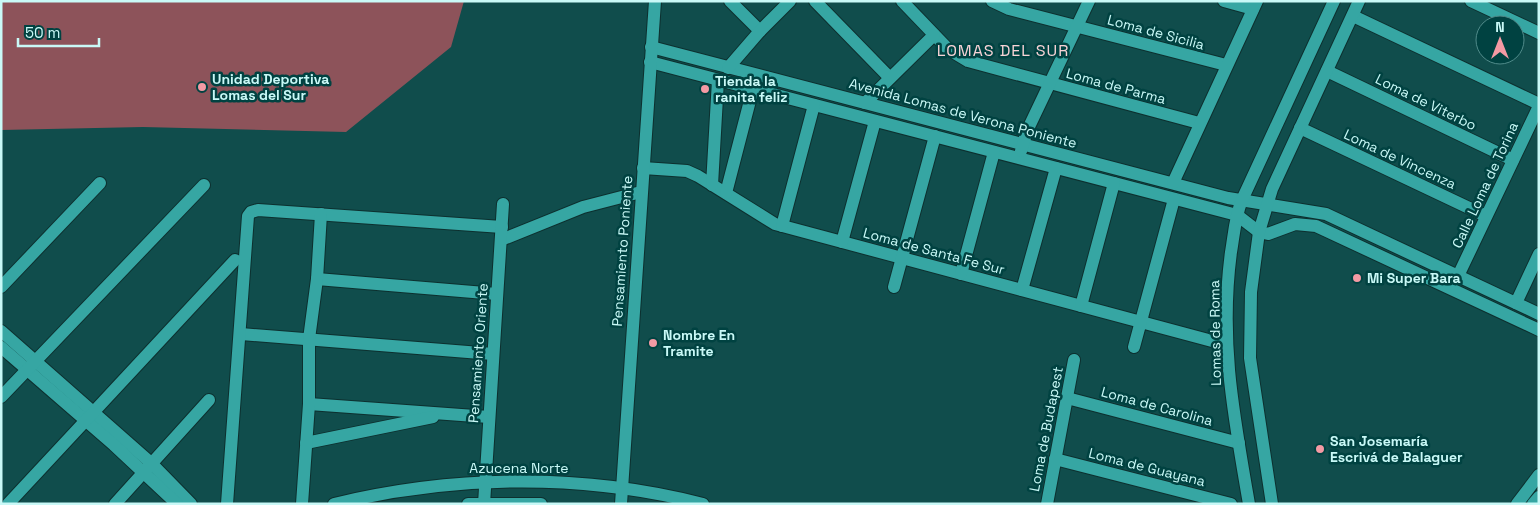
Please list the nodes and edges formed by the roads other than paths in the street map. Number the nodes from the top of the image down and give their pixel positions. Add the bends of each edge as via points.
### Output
1 (655, 1) edge
2 (730, 1) edge
3 (790, 1) edge
4 (815, 1) edge
5 (902, 1) edge
6 (992, 1) edge
7 (1089, 1) edge
8 (1224, 1) edge
9 (1334, 1) edge
10 (1360, 1) edge
11 (1471, 1) edge
12 (1255, 5) edge
13 (1353, 16) junction
14 (1077, 26) junction
15 (760, 31) junction
16 (1539, 33) edge
17 (934, 35) junction
18 (651, 47) junction
19 (650, 62) junction
20 (1226, 65) junction
21 (728, 68) junction
22 (1327, 71) junction
23 (890, 78) junction
24 (718, 80) junction
25 (1050, 84) junction
26 (753, 89) junction
27 (865, 103) junction
28 (814, 105) junction
29 (1539, 105) edge
30 (875, 121) junction
31 (1199, 123) junction
32 (1300, 128) junction
33 (935, 136) junction
34 (1023, 144) junction
35 (994, 152) junction
36 (1019, 158) junction
37 (1513, 160) junction
38 (643, 168) junction
39 (1056, 168) junction
40 (1114, 183) junction
41 (1173, 183) junction
42 (100, 184) dead end
43 (204, 185) dead end
44 (712, 185) junction
45 (641, 192) junction
46 (726, 193) junction
47 (1174, 199) junction
48 (1242, 200) junction
49 (503, 204) dead end
50 (1268, 204) junction
51 (321, 214) junction
52 (1237, 215) junction
53 (1486, 216) junction
54 (782, 226) junction
55 (502, 227) junction
56 (1259, 232) junction
57 (501, 240) junction
58 (842, 242) junction
59 (1539, 254) edge
60 (902, 258) junction
61 (235, 260) dead end
62 (961, 274) junction
63 (1458, 276) junction
64 (317, 279) junction
65 (894, 286) dead end
66 (1, 287) edge
67 (1022, 290) junction
68 (497, 294) junction
69 (1516, 303) junction
70 (1081, 306) junction
71 (1539, 314) edge
72 (1141, 322) junction
73 (1539, 330) edge
74 (1, 331) edge
75 (241, 334) junction
76 (309, 339) junction
77 (1227, 345) junction
78 (1, 347) edge
79 (1134, 348) dead end
80 (493, 354) junction
81 (1074, 360) dead end
82 (32, 365) junction
83 (1, 397) edge
84 (1067, 398) junction
85 (209, 400) dead end
86 (308, 404) junction
87 (448, 414) junction
88 (89, 416) junction
89 (489, 417) junction
90 (306, 443) junction
91 (1239, 443) junction
92 (1055, 459) junction
93 (147, 468) junction
94 (1539, 475) edge
95 (485, 482) junction
96 (622, 488) junction
97 (1539, 497) edge
98 (484, 503) edge
99 (8, 504) edge
100 (114, 504) edge
101 (177, 504) edge
102 (192, 504) edge
103 (227, 504) edge
104 (302, 504) edge
105 (334, 504) edge
106 (468, 504) edge
107 (541, 504) edge
108 (621, 504) edge
109 (703, 504) edge
110 (1047, 504) edge
111 (1231, 504) edge
112 (1250, 504) edge
113 (1272, 504) edge
114 (1517, 504) edge
115 (1533, 504) edge

1 - 18 street, Pensamiento Poniente
2 - 15 street
3 - 15 street
4 - 23 street
5 - 17 street, Loma de Parma
6 - 14 street, Loma de Sicilia via 1009,9
7 - 14 street
8 - 12 street
9 - 48 street, Lomas de Roma
10 - 13 street
11 - 16 street
12 - 20 street
13 - 22 street
13 - 29 street
14 - 20 street, Loma de Sicilia
14 - 25 street
15 - 21 street
17 - 23 street
17 - 25 street, Loma de Parma via 948,49 968,61
18 - 19 street, Pensamiento Poniente
18 - 21 street, Avenida Lomas de Verona Poniente
19 - 24 street, Avenida Lomas de Verona Poniente
19 - 38 street, Pensamiento Poniente
20 - 31 street
21 - 27 street, Avenida Lomas de Verona Poniente
22 - 32 street
22 - 37 street, Loma de Viterbo
23 - 27 street
24 - 26 street, Avenida Lomas de Verona Poniente
24 - 44 street
25 - 31 street, Loma de Parma
25 - 34 street
26 - 28 street, Avenida Lomas de Verona Poniente
26 - 46 street
27 - 34 street, Avenida Lomas de Verona Poniente
28 - 30 street, Avenida Lomas de Verona Poniente
28 - 54 street
29 - 37 street, Calle Loma de Torina
30 - 33 street, Avenida Lomas de Verona Poniente
30 - 58 street
31 - 41 street
32 - 50 street
32 - 53 street, Loma de Vincenza
33 - 35 street, Avenida Lomas de Verona Poniente
33 - 60 street
34 - 36 street
34 - 41 street, Avenida Lomas de Verona Poniente
35 - 36 street, Avenida Lomas de Verona Poniente
35 - 62 street
36 - 39 street, Avenida Lomas de Verona Poniente
37 - 53 street, Calle Loma de Torina
38 - 44 street, Loma de Santa Fe Sur via 687,171
38 - 45 street, Pensamiento Poniente
39 - 40 street, Avenida Lomas de Verona Poniente
39 - 67 street
40 - 47 street, Avenida Lomas de Verona Poniente
40 - 70 street
41 - 48 street, Avenida Lomas de Verona Poniente
42 - 66 street
43 - 82 street
44 - 46 street, Loma de Santa Fe Sur
45 - 57 street via 583,207
45 - 96 street, Pensamiento Poniente
46 - 54 street, Loma de Santa Fe Sur
47 - 52 street, Avenida Lomas de Verona Poniente
47 - 72 street
48 - 50 street, Avenida Lomas de Verona Poniente
48 - 52 street, Lomas de Roma
49 - 55 street, Pensamiento Oriente
50 - 56 street
50 - 63 street, Avenida Lomas de Verona Poniente via 1336,218
51 - 55 street
51 - 64 street
51 - 75 street via 258,210 248,216
52 - 56 street, Avenida Lomas de Verona Poniente
52 - 77 street, Lomas de Roma via 1229,270
53 - 63 street, Calle Loma de Torina
54 - 58 street, Loma de Santa Fe Sur
55 - 57 street, Pensamiento Oriente
56 - 73 street via 1274,233 1295,224 1326,229
56 - 113 street via 1251,292 1250,358
57 - 68 street, Pensamiento Oriente
58 - 60 street, Loma de Santa Fe Sur
59 - 69 street
60 - 62 street, Loma de Santa Fe Sur
60 - 65 street
61 - 88 street
62 - 67 street, Loma de Santa Fe Sur
63 - 69 street, Avenida Lomas de Verona Poniente
64 - 68 street
64 - 76 street
67 - 70 street, Loma de Santa Fe Sur
68 - 80 street, Pensamiento Oriente
69 - 71 street, Avenida Lomas de Verona Poniente
70 - 72 street, Loma de Santa Fe Sur
72 - 77 street, Loma de Santa Fe Sur
72 - 79 street
74 - 82 street
75 - 76 street
75 - 103 street
76 - 80 street
76 - 86 street
77 - 91 street, Lomas de Roma
78 - 82 street
80 - 89 street, Pensamiento Oriente
81 - 84 street, Loma de Budapest
82 - 83 street
82 - 88 street
84 - 91 street, Loma de Carolina
84 - 92 street, Loma de Budapest
85 - 93 street
86 - 87 street
86 - 90 street
87 - 89 street
87 - 90 street
88 - 93 street
88 - 99 street
89 - 95 street, Pensamiento Oriente
90 - 104 street
91 - 112 street, Lomas de Roma
92 - 110 street, Loma de Budapest
92 - 111 street, Loma de Guayana
93 - 100 street
93 - 101 street
93 - 102 street
94 - 114 street
95 - 96 street, Azucena Norte via 534,481
95 - 98 street, Pensamiento Oriente
95 - 105 street, Azucena Norte via 430,486
96 - 108 street, Pensamiento Poniente
96 - 109 street, Azucena Norte
97 - 115 street
98 - 106 street
98 - 107 street

